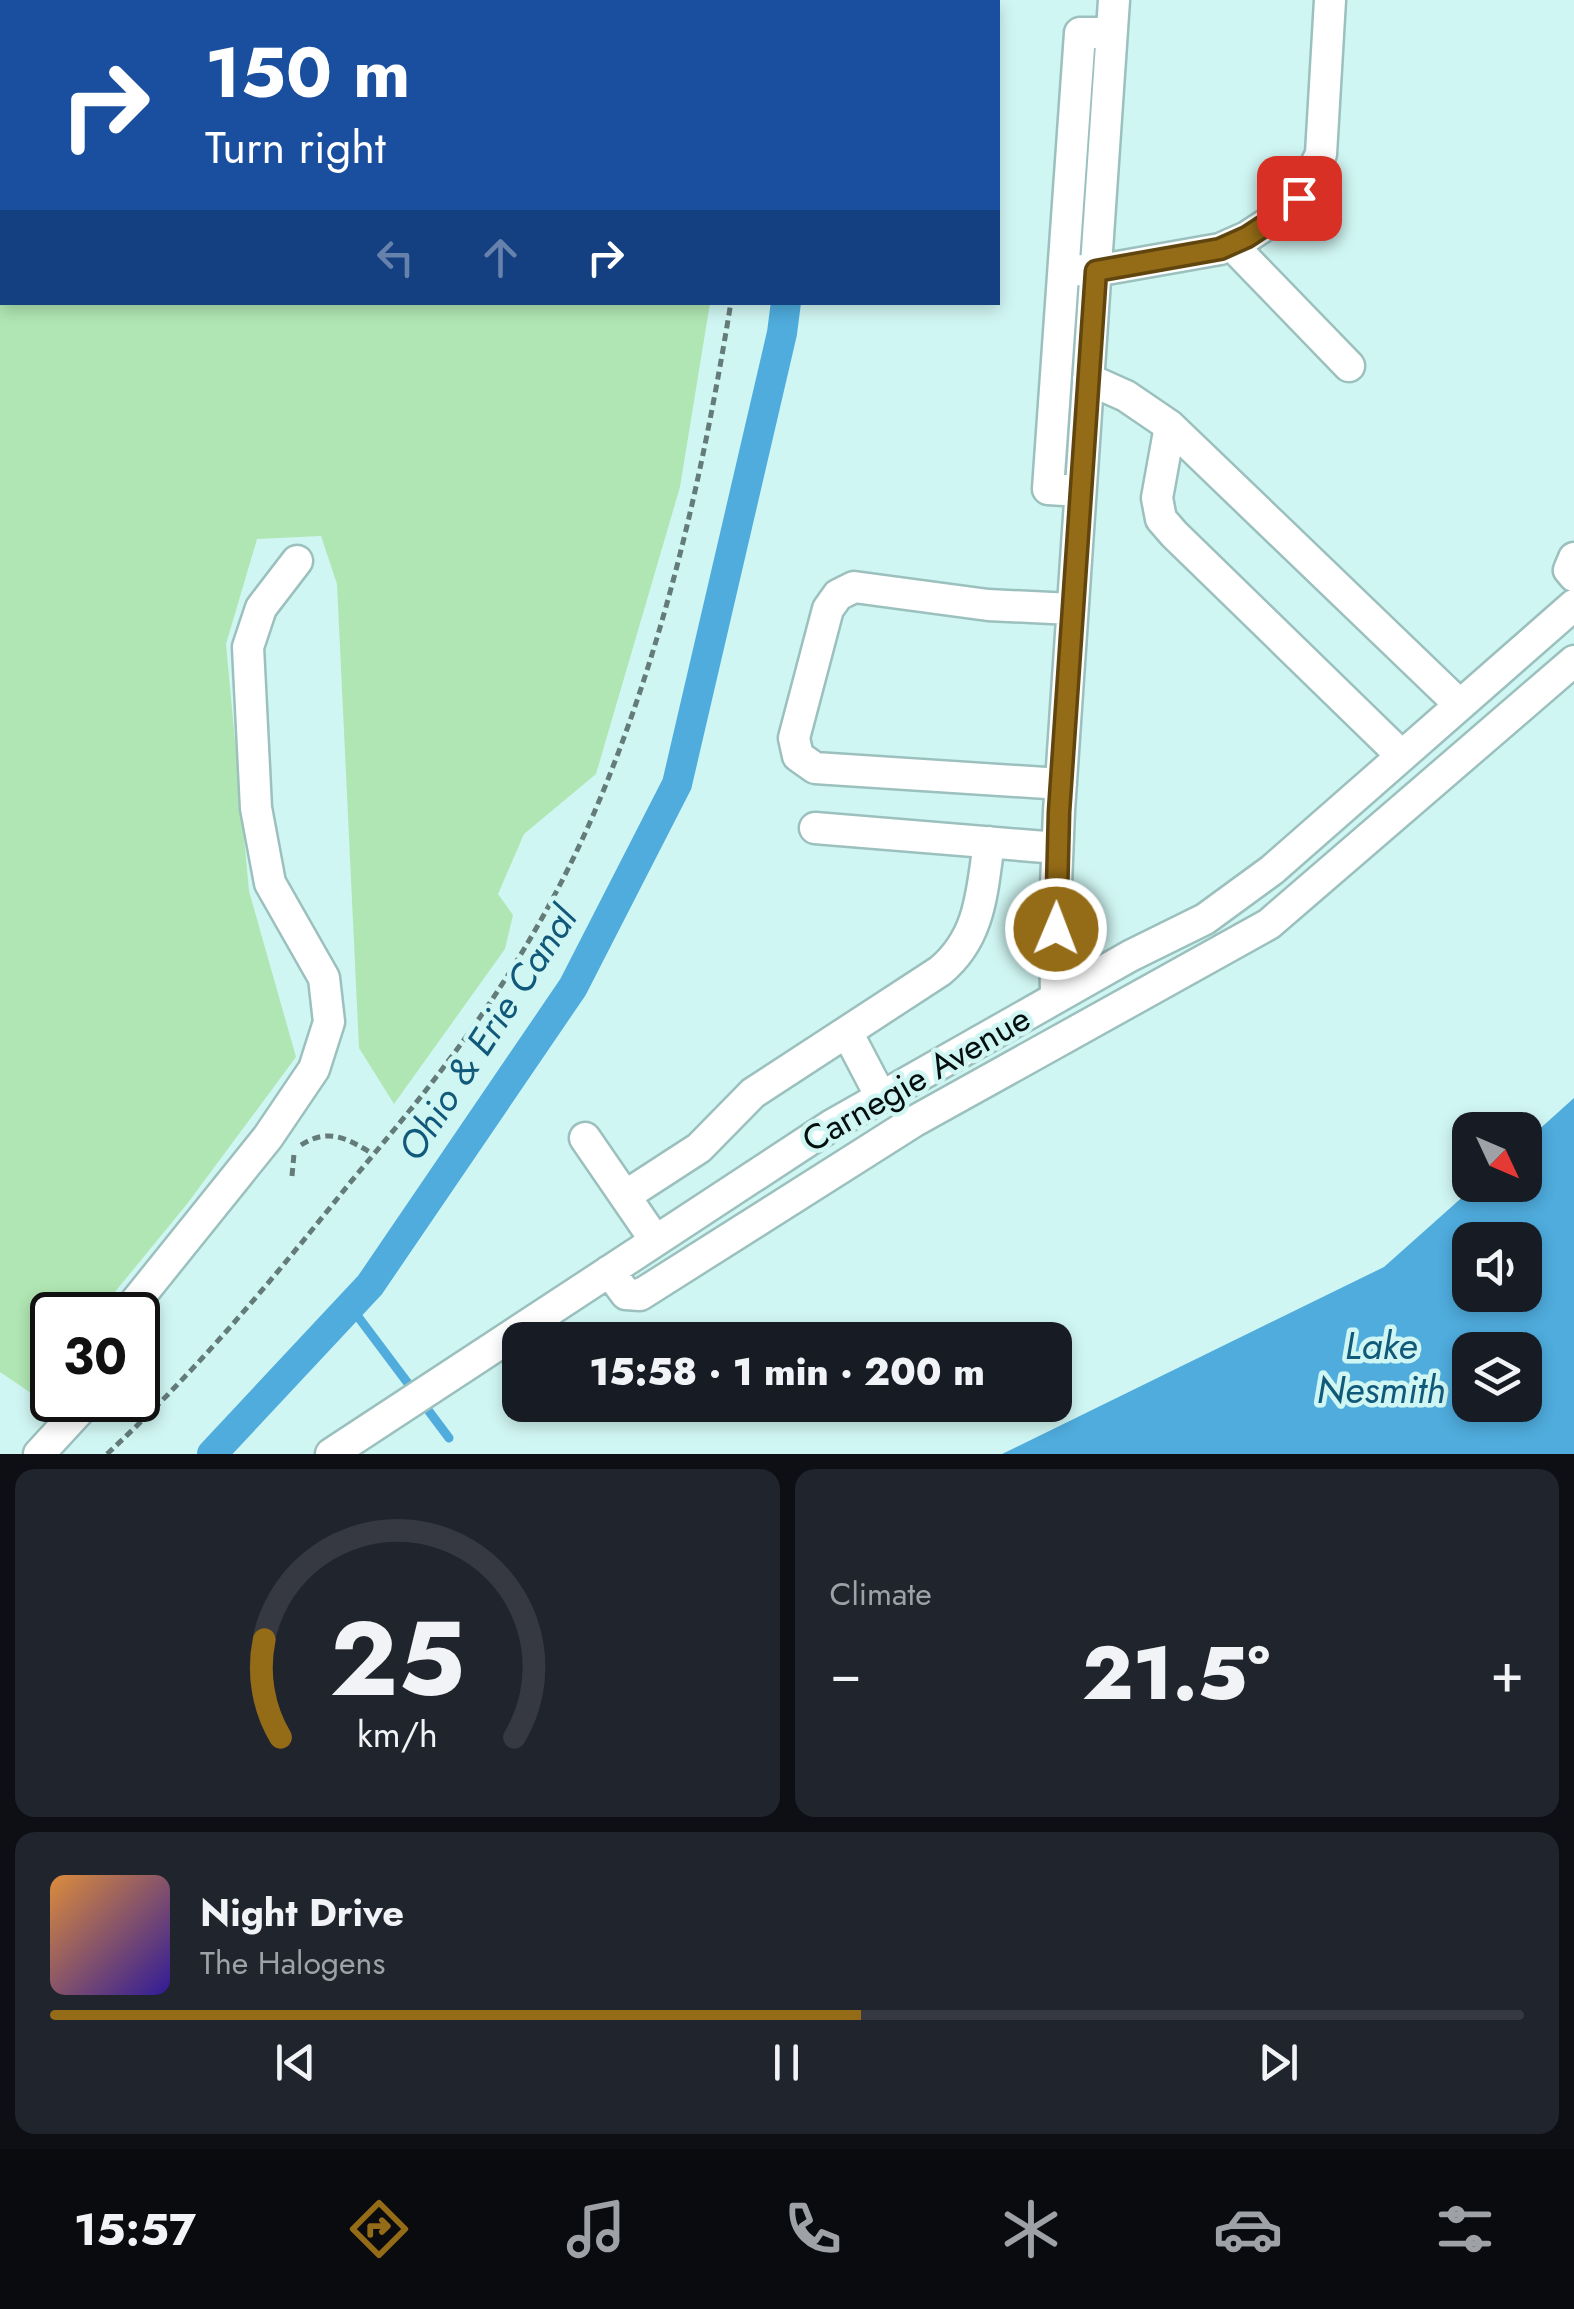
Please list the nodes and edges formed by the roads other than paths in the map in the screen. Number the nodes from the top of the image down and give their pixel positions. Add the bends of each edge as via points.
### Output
1 (1114, 0) edge
2 (1330, 0) edge
3 (1112, 33) junction
4 (1101, 185) junction
5 (1069, 186) junction
6 (1231, 244) junction
7 (1064, 270) junction
8 (1096, 271) junction
9 (1349, 366) dead end
10 (1088, 384) junction
11 (1055, 387) junction
12 (1170, 426) junction
13 (1080, 490) junction
14 (1574, 558) edge
15 (297, 561) dead end
16 (1574, 576) edge
17 (1574, 605) edge
18 (1072, 609) junction
19 (1574, 661) edge
20 (1469, 697) junction
21 (1506, 720) junction
22 (1402, 756) junction
23 (1061, 784) junction
24 (815, 828) dead end
25 (990, 842) junction
26 (1058, 848) junction
27 (1286, 858) junction
28 (1312, 888) junction
29 (1230, 903) junction
30 (1174, 934) junction
31 (1251, 934) junction
32 (1192, 967) junction
33 (1107, 970) junction
34 (1056, 998) junction
35 (1124, 1004) junction
36 (847, 1032) junction
37 (870, 1104) junction
38 (585, 1138) dead end
39 (877, 1144) junction
40 (790, 1152) junction
41 (810, 1185) junction
42 (625, 1196) junction
43 (655, 1240) junction
44 (609, 1271) junction
45 (143, 1292) edge
46 (64, 1422) edge
47 (47, 1445) edge
48 (331, 1454) edge

1 - 3 street
2 - 6 street via 1321,154 1299,198
3 - 4 street
3 - 5 street via 1080,32
4 - 5 street
4 - 8 street
5 - 7 street
6 - 8 street
6 - 9 street
7 - 8 street
7 - 11 street
8 - 10 street
10 - 11 street
10 - 12 street via 1126,396
10 - 13 street
11 - 13 street via 1048,489
12 - 20 street
12 - 22 street via 1157,498 1161,519
13 - 18 street
14 - 16 street
15 - 45 street via 261,608 248,647 256,808 270,883 324,978 328,1022 314,1068 268,1137
17 - 20 street, Carnegie Avenue
18 - 23 street
18 - 23 street via 854,587 828,608 794,738 798,756 815,768
19 - 21 street
20 - 21 street
20 - 22 street, Carnegie Avenue
21 - 28 street
22 - 27 street, Carnegie Avenue
23 - 26 street
24 - 25 street
25 - 26 street
25 - 36 street via 971,935 954,959
26 - 34 street
27 - 28 street
27 - 29 street, Carnegie Avenue
28 - 31 street
29 - 30 street, Carnegie Avenue
29 - 31 street
30 - 32 street
30 - 33 street, Carnegie Avenue
31 - 32 street
32 - 35 street
33 - 34 street, Carnegie Avenue
33 - 35 street
34 - 37 street, Carnegie Avenue
35 - 39 street
36 - 37 street
36 - 42 street via 752,1093 700,1148
37 - 39 street
37 - 40 street, Carnegie Avenue
38 - 42 street
39 - 41 street
40 - 41 street
40 - 43 street, Carnegie Avenue
41 - 44 street via 640,1295 626,1294
42 - 43 street
43 - 44 street, Carnegie Avenue
44 - 48 street, Carnegie Avenue
46 - 47 street

